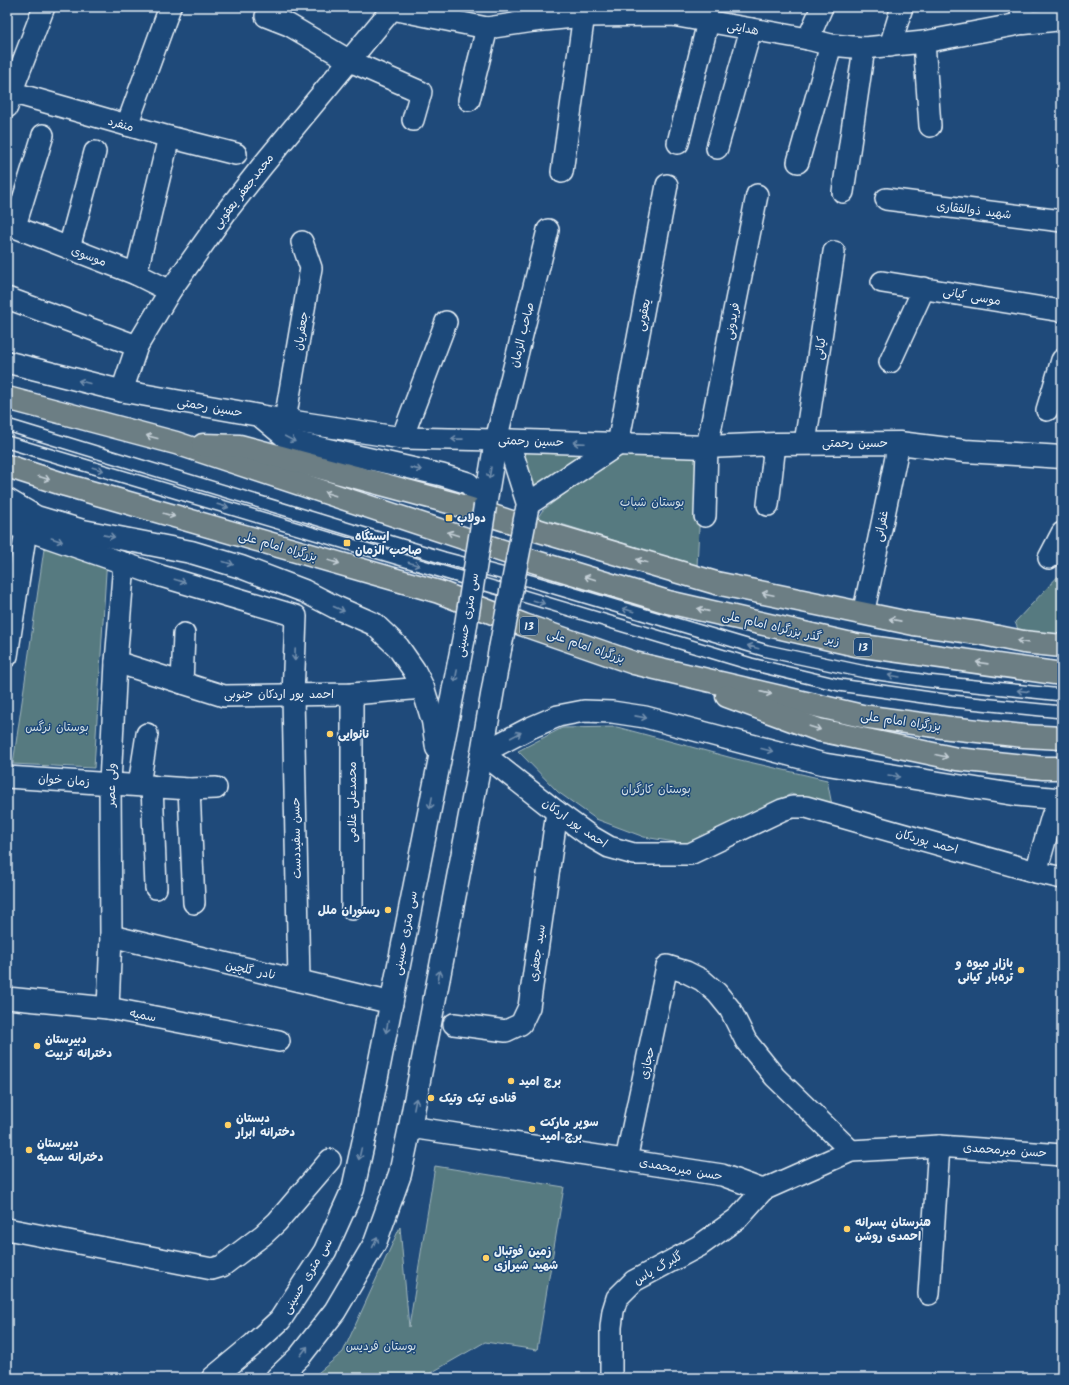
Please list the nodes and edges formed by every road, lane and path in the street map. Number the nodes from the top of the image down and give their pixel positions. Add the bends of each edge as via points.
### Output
1 (44, 7) edge
2 (170, 7) edge
3 (822, 7) edge
4 (902, 7) edge
5 (391, 8) edge
6 (673, 11) edge
7 (585, 12) edge
8 (534, 14) edge
9 (1023, 15) edge
10 (266, 16) dead end
11 (1062, 18) edge
12 (708, 22) junction
13 (487, 28) junction
14 (751, 29) junction
15 (808, 39) junction
16 (924, 42) junction
17 (831, 45) junction
18 (890, 46) junction
19 (864, 48) junction
20 (350, 61) junction
21 (8, 97) edge
22 (469, 100) dead end
23 (413, 120) dead end
24 (127, 125) junction
25 (930, 126) dead end
26 (43, 135) dead end
27 (170, 137) junction
28 (678, 143) dead end
29 (717, 148) dead end
30 (95, 152) dead end
31 (236, 154) dead end
32 (798, 162) dead end
33 (562, 172) dead end
34 (667, 185) dead end
35 (843, 192) dead end
36 (757, 194) dead end
37 (886, 199) dead end
38 (1062, 221) edge
39 (11, 225) edge
40 (548, 230) dead end
41 (302, 242) dead end
42 (69, 248) junction
43 (834, 252) dead end
44 (136, 274) junction
45 (882, 282) dead end
46 (924, 288) junction
47 (170, 291) junction
48 (7, 298) edge
49 (1062, 311) edge
50 (446, 322) dead end
51 (137, 346) junction
52 (1062, 360) edge
53 (7, 362) edge
54 (890, 362) dead end
55 (122, 391) junction
56 (7, 398) edge
57 (1047, 410) dead end
58 (259, 416) junction
59 (285, 420) junction
60 (7, 425) edge
61 (402, 438) junction
62 (502, 440) junction
63 (7, 442) edge
64 (805, 443) junction
65 (899, 443) junction
66 (176, 444) junction
67 (618, 444) junction
68 (775, 444) junction
69 (707, 447) junction
70 (1062, 457) edge
71 (7, 466) edge
72 (7, 500) edge
73 (485, 504) junction
74 (768, 505) dead end
75 (527, 509) junction
76 (705, 516) dead end
77 (16, 526) edge
78 (1062, 533) edge
79 (1049, 558) dead end
80 (124, 563) junction
81 (864, 610) dead end
82 (184, 634) dead end
83 (1062, 646) edge
84 (7, 656) edge
85 (116, 662) junction
86 (634, 663) junction
87 (1062, 674) edge
88 (182, 683) junction
89 (423, 688) junction
90 (352, 694) junction
91 (1062, 695) edge
92 (294, 696) junction
93 (1062, 712) edge
94 (147, 734) dead end
95 (1062, 738) edge
96 (482, 753) junction
97 (439, 764) junction
98 (1062, 768) edge
99 (7, 777) edge
100 (110, 783) junction
101 (146, 786) junction
102 (189, 788) junction
103 (216, 788) dead end
104 (792, 807) joint
105 (1057, 808) edge
106 (557, 812) junction
107 (1036, 872) junction
108 (1062, 878) edge
109 (156, 888) dead end
110 (194, 903) dead end
111 (352, 910) dead end
112 (111, 936) junction
113 (299, 980) junction
114 (7, 998) edge
115 (392, 1003) junction
116 (108, 1008) junction
117 (454, 1024) dead end
118 (278, 1041) dead end
119 (410, 1127) junction
120 (939, 1146) junction
121 (851, 1151) junction
122 (1062, 1155) edge
123 (330, 1160) dead end
124 (626, 1160) junction
125 (763, 1190) junction
126 (7, 1229) edge
127 (928, 1294) dead end
128 (213, 1378) edge
129 (277, 1378) edge
130 (611, 1378) edge

1 - 21 street
2 - 24 street
3 - 15 street
4 - 18 street
5 - 13 street, هدایتی
5 - 20 street, محمدجعفر یعقوبی
6 - 7 street, هدایتی
6 - 12 street, هدایتی
7 - 8 street, هدایتی
7 - 33 street
8 - 13 street, هدایتی
9 - 11 main road
9 - 16 street, هدایتی
10 - 20 street via 289,26
12 - 14 street, هدایتی
12 - 28 street
13 - 22 street
14 - 15 street, هدایتی
14 - 29 street
15 - 17 street, هدایتی
16 - 18 street, هدایتی
16 - 25 street
17 - 19 street, هدایتی
17 - 32 street
18 - 19 street, هدایتی
19 - 35 street
20 - 23 street via 421,92
20 - 47 street, محمدجعفر یعقوبی via 226,212
21 - 24 street, منفرد
24 - 27 street, منفرد
26 - 39 street
27 - 31 street, منفرد
27 - 44 street
30 - 42 street
34 - 67 street, یعقوبی
36 - 69 street, فریدونی
37 - 38 street, شهید ذوالفقاری
39 - 42 street, موسوی
40 - 62 street, صاحب الزمان
41 - 59 street, جعفریان via 311,268
42 - 44 street, موسوی
43 - 64 street, کیانی
44 - 47 street, موسوی
45 - 46 street, موسی کیانی
46 - 49 street, موسی کیانی
46 - 54 street
47 - 51 street, محمدجعفر یعقوبی
48 - 51 street
50 - 61 street
51 - 55 street, محمدجعفر یعقوبی
52 - 57 street
55 -> 53 street, حسین رحمتی
55 - 58 street, حسین رحمتی
66 -> 56 highway, 13
58 - 59 street, حسین رحمتی
58 -> 73 street via 290,441 468,483
59 - 61 street, حسین رحمتی
91 -> 60 lane via 865,672 767,650 444,558
62 -> 61 street, حسین رحمتی
67 -> 62 main road, حسین رحمتی
62 -> 73 main road, سی متری حسینی
62 - 75 main road
63 -> 93 lane via 751,664 839,685 951,701
64 - 65 main road, حسین رحمتی
64 - 68 main road, حسین رحمتی
65 - 70 main road, حسین رحمتی via 965,451
65 - 81 street, غفرانی
83 -> 66 highway via 914,624 716,583 452,503 240,446
87 -> 66 highway, زیر گذر بزرگراه امام علی / 13 via 856,646 668,602 536,562
67 - 69 main road, حسین رحمتی
67 - 75 main road
68 - 69 main road, حسین رحمتی
68 - 74 street
69 - 76 street, فریدونی
71 -> 86 highway, بزرگراه امام علی / 13 via 439,592
72 -> 89 main road via 36,517 77,529 191,552 241,567 304,591 335,608 374,624 398,647
73 -> 97 main road, سی متری حسینی, bridge via 464,637
75 - 96 main road, bridge
77 -> 80 street
77 - 84 street
78 - 79 street
80 - 85 street, ولی عصر
80 -> 92 street, حسن سفیددست via 296,616
82 - 88 street
85 - 88 street, احمد پور اردکان جنوبی
85 - 100 street, ولی عصر
86 -> 95 highway, بزرگراه امام علی / 13 via 862,716 950,728
86 -> 98 highway via 819,730 958,759
88 - 92 street, احمد پور اردکان جنوبی via 224,696
89 - 90 street, احمد پور اردکان جنوبی
89 - 97 main road via 433,721
90 - 92 street, احمد پور اردکان جنوبی
90 - 111 street, محمدعلی غلامی
92 - 113 street, حسن سفیددست
94 - 101 street
96 -> 105 street via 558,716 584,711 612,712 645,717 824,764 1016,795
96 - 106 street, احمد پور اردکان
119 -> 96 main road
97 -> 115 main road, سی متری حسینی
99 - 100 street, زمان خوان
100 - 101 street, زمان خوان
100 - 112 street, ولی عصر
101 - 102 street, زمان خوان
101 - 109 street
102 - 103 street, زمان خوان
102 - 110 street
104 - 106 street, احمد پور اردکان via 690,854 634,854 609,847
104 - 107 street, احمد پوردکان via 806,807
105 - 107 street
106 - 117 street, سید جعفری via 529,1007 520,1024 506,1031
107 - 108 street, احمد پوردکان
112 - 113 street, نادر گلچین
112 - 116 street, ولی عصر
113 - 115 street, نادر گلچین
114 - 116 street, سمیه
115 -> 128 main road, سی متری حسینی via 353,1189 325,1251 280,1320
116 - 118 street, سمیه
119 - 124 street, حسن میرمحمدی
129 -> 119 main road via 300,1356 335,1311 375,1243 400,1174
120 - 121 street, حسن میرمحمدی
120 - 122 street, حسن میرمحمدی
120 - 127 street
121 - 124 street, حجازی via 775,1077 746,1041 730,1009 717,992 702,980 667,966
121 - 125 street, حسن میرمحمدی
123 - 126 street via 263,1235 222,1266 212,1269
124 - 125 street, حسن میرمحمدی via 722,1175
125 - 130 street, گلبرگ یاس via 738,1218 699,1246 634,1281 618,1298 611,1327

